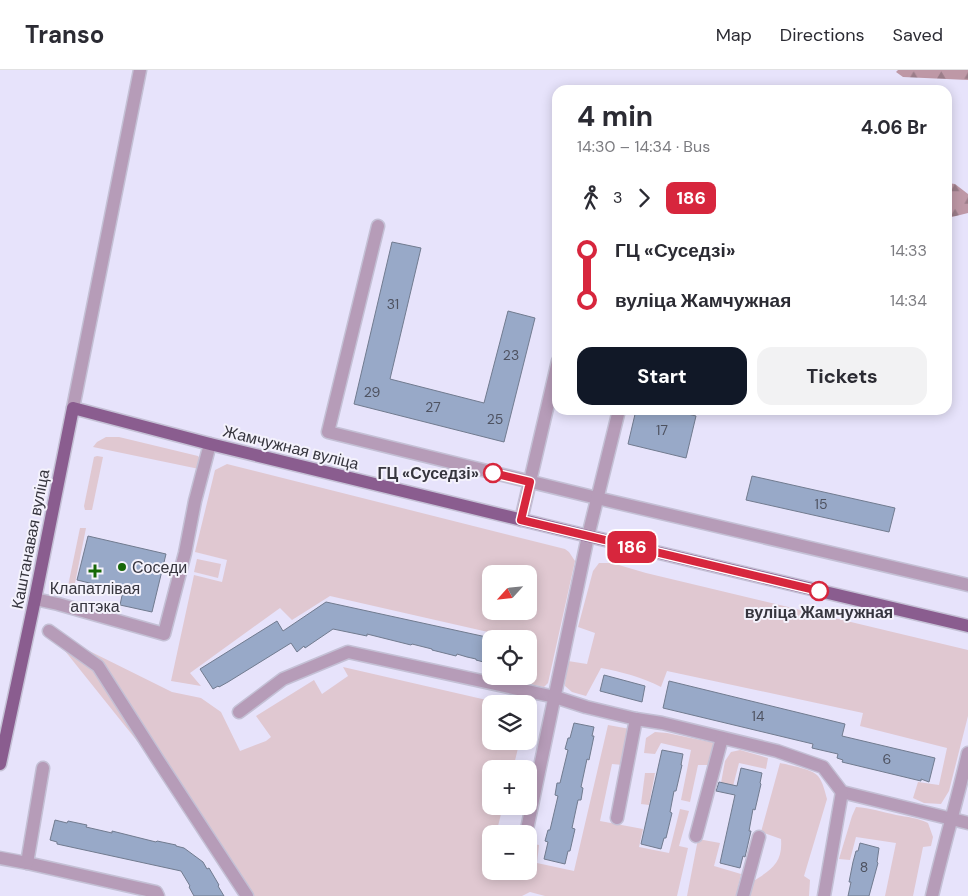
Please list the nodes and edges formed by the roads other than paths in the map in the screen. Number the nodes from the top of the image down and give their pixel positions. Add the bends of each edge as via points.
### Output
1 (140, 70) edge
2 (378, 226) dead end
3 (552, 387) edge
4 (73, 408) junction
5 (618, 415) edge
6 (210, 444) junction
7 (530, 482) junction
8 (597, 498) junction
9 (521, 520) junction
10 (588, 536) junction
11 (968, 585) edge
12 (35, 599) junction
13 (968, 626) edge
14 (49, 631) dead end
15 (555, 698) junction
16 (239, 712) dead end
17 (636, 719) junction
18 (722, 738) junction
19 (968, 753) edge
20 (0, 764) edge
21 (43, 768) dead end
22 (842, 792) junction
23 (617, 818) dead end
24 (952, 818) junction
25 (968, 823) edge
26 (528, 825) edge
27 (696, 836) dead end
28 (759, 837) dead end
29 (0, 858) edge
30 (27, 863) junction
31 (158, 896) edge
32 (247, 896) edge
33 (743, 896) edge
34 (824, 896) edge
35 (932, 896) edge

1 - 4 street
2 - 7 street via 328,432
3 - 7 street
4 - 6 main road, Жамчужная вуліца
4 - 12 main road, Каштанавая вуліца
5 - 8 street
6 - 9 main road, Жамчужная вуліца
6 - 12 street via 164,634
7 - 8 street
7 - 9 street
8 - 10 street
8 - 11 street
9 - 10 main road, Жамчужная вуліца
10 - 13 main road, Жамчужная вуліца
10 - 15 street
12 - 20 main road, Каштанавая вуліца
14 - 32 street via 98,666
15 - 16 street via 348,652 283,679
15 - 17 street
15 - 26 street
17 - 18 street
17 - 23 street
18 - 22 street via 777,751 823,767
18 - 27 street
19 - 24 street
21 - 30 street
22 - 24 street
22 - 34 street
24 - 25 street
24 - 35 street
28 - 33 street
29 - 30 street
30 - 31 street via 156,892

